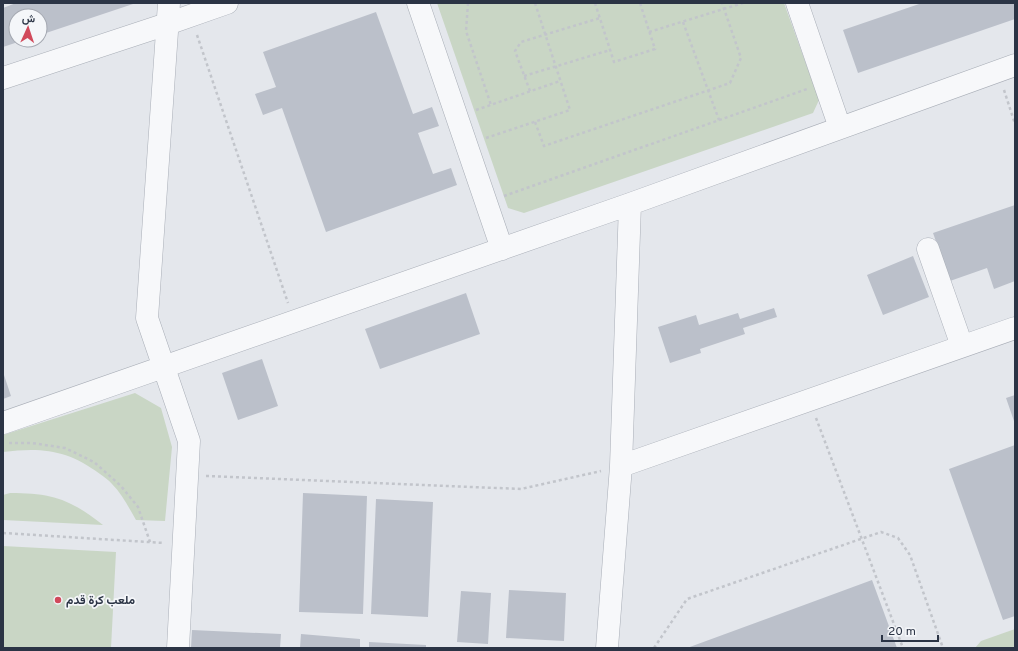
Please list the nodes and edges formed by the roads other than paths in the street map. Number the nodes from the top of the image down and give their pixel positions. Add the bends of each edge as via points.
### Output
1 (227, 3) edge
2 (418, 3) edge
3 (797, 3) edge
4 (168, 14) edge
5 (1006, 68) edge
6 (3, 78) edge
7 (840, 128) junction
8 (630, 204) junction
9 (502, 249) junction
10 (928, 249) dead end
11 (1015, 328) edge
12 (962, 346) junction
13 (165, 367) junction
14 (3, 423) edge
15 (621, 466) junction
16 (178, 648) edge
17 (607, 648) edge

1 - 4 lane via 190,16
2 - 9 lane
3 - 7 lane
4 - 6 lane
4 - 13 lane via 147,318
5 - 7 lane
7 - 8 lane
8 - 9 lane
8 - 15 lane
9 - 13 lane
10 - 12 lane
11 - 12 lane
12 - 15 lane
13 - 14 lane
13 - 16 lane via 189,441
15 - 17 lane

